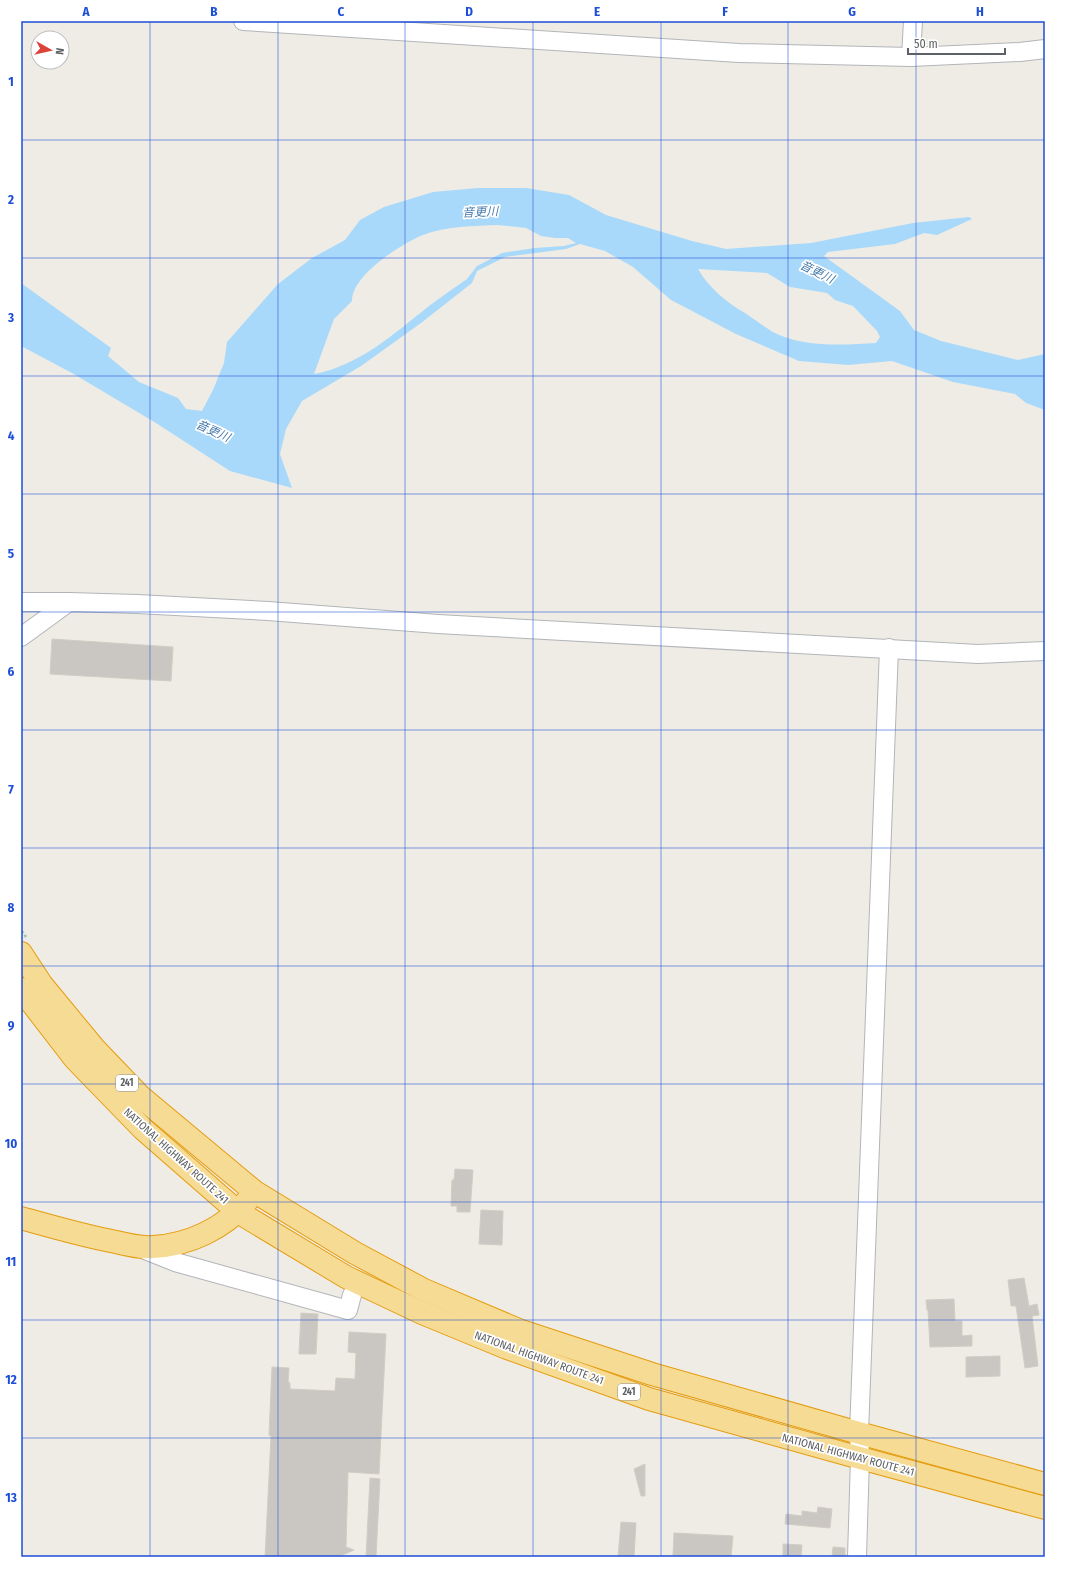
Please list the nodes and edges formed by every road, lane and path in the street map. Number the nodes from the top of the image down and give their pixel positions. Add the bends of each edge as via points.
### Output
1 (243, 21) edge
2 (913, 21) edge
3 (1045, 49) edge
4 (911, 57) junction
5 (21, 602) edge
6 (69, 602) junction
7 (21, 637) edge
8 (889, 648) junction
9 (1045, 651) edge
10 (21, 930) edge
11 (26, 948) edge
12 (21, 989) edge
13 (255, 1192) junction
14 (238, 1212) junction
15 (21, 1218) edge
16 (135, 1246) junction
17 (352, 1295) dead end
18 (859, 1433) junction
19 (860, 1458) junction
20 (1045, 1484) edge
21 (1045, 1508) edge
22 (857, 1557) edge

1 - 4 street via 739,54
2 - 4 street
3 - 4 street
5 - 6 street
6 - 7 street
6 - 8 street via 252,610 446,625
8 - 9 street via 978,654
8 - 18 street
10 - 11 path
11 - 13 highway, NATIONAL HIGHWAY ROUTE 241 / 241 via 42,985 94,1048 141,1097
12 - 14 highway, NATIONAL HIGHWAY ROUTE 241 / 241 via 75,1059 143,1129
13 - 14 highway, NATIONAL HIGHWAY ROUTE 241
13 - 18 highway, NATIONAL HIGHWAY ROUTE 241 / 241 via 354,1253 424,1290 521,1331 652,1374
14 - 16 highway, NATIONAL HIGHWAY ROUTE 241 via 218,1227 193,1239 152,1248
14 - 19 highway, NATIONAL HIGHWAY ROUTE 241 / 241 via 346,1277 422,1313 507,1348 649,1399
15 - 16 highway, NATIONAL HIGHWAY ROUTE 241
16 - 17 street via 175,1262 348,1310
18 - 19 street
18 - 20 highway, NATIONAL HIGHWAY ROUTE 241 / 241
19 - 21 highway, NATIONAL HIGHWAY ROUTE 241 / 241
19 - 22 street

